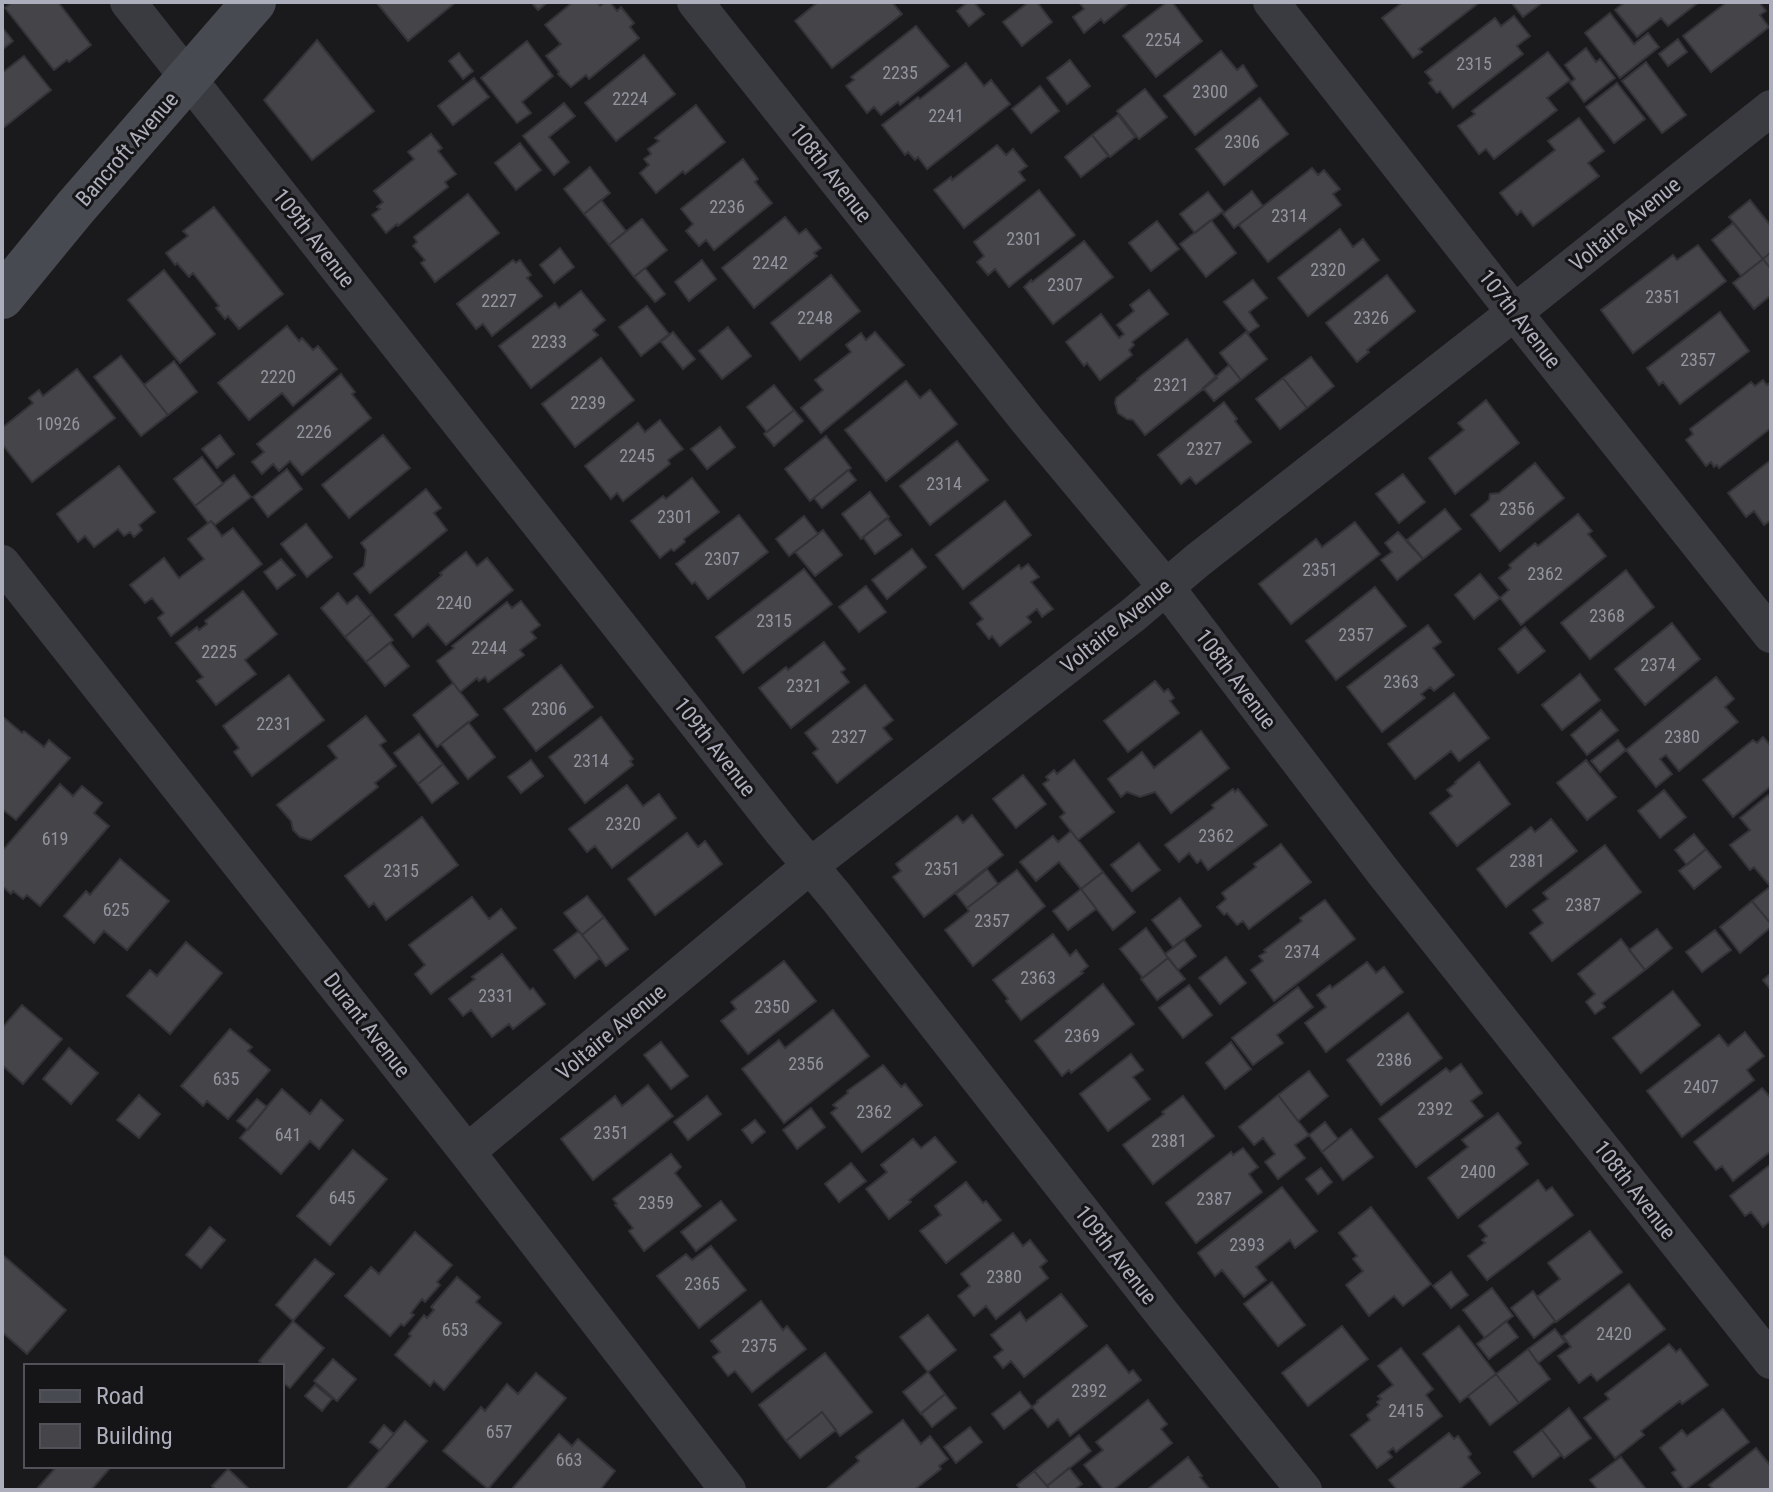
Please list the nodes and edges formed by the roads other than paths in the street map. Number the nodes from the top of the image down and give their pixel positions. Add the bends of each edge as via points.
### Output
1 (128, 2) edge
2 (254, 2) edge
3 (695, 2) edge
4 (1271, 2) edge
5 (189, 78) junction
6 (1771, 108) edge
7 (2, 297) edge
8 (1514, 312) junction
9 (2, 563) edge
10 (1166, 587) junction
11 (1771, 635) edge
12 (810, 866) junction
13 (467, 1152) junction
14 (1771, 1361) edge
15 (728, 1490) edge
16 (1304, 1490) edge

1 - 5 street, 109th Avenue
2 - 5 main road, Bancroft Avenue
3 - 10 street, 108th Avenue
4 - 8 street, 107th Avenue
5 - 7 main road, Bancroft Avenue
5 - 12 street, 109th Avenue
6 - 8 street, Voltaire Avenue
8 - 10 street, Voltaire Avenue
8 - 11 street, 107th Avenue
9 - 13 street, Durant Avenue
10 - 12 street, Voltaire Avenue
10 - 14 street, 108th Avenue via 1384,873
12 - 13 street, Voltaire Avenue
12 - 16 street, 109th Avenue
13 - 15 street, Durant Avenue

